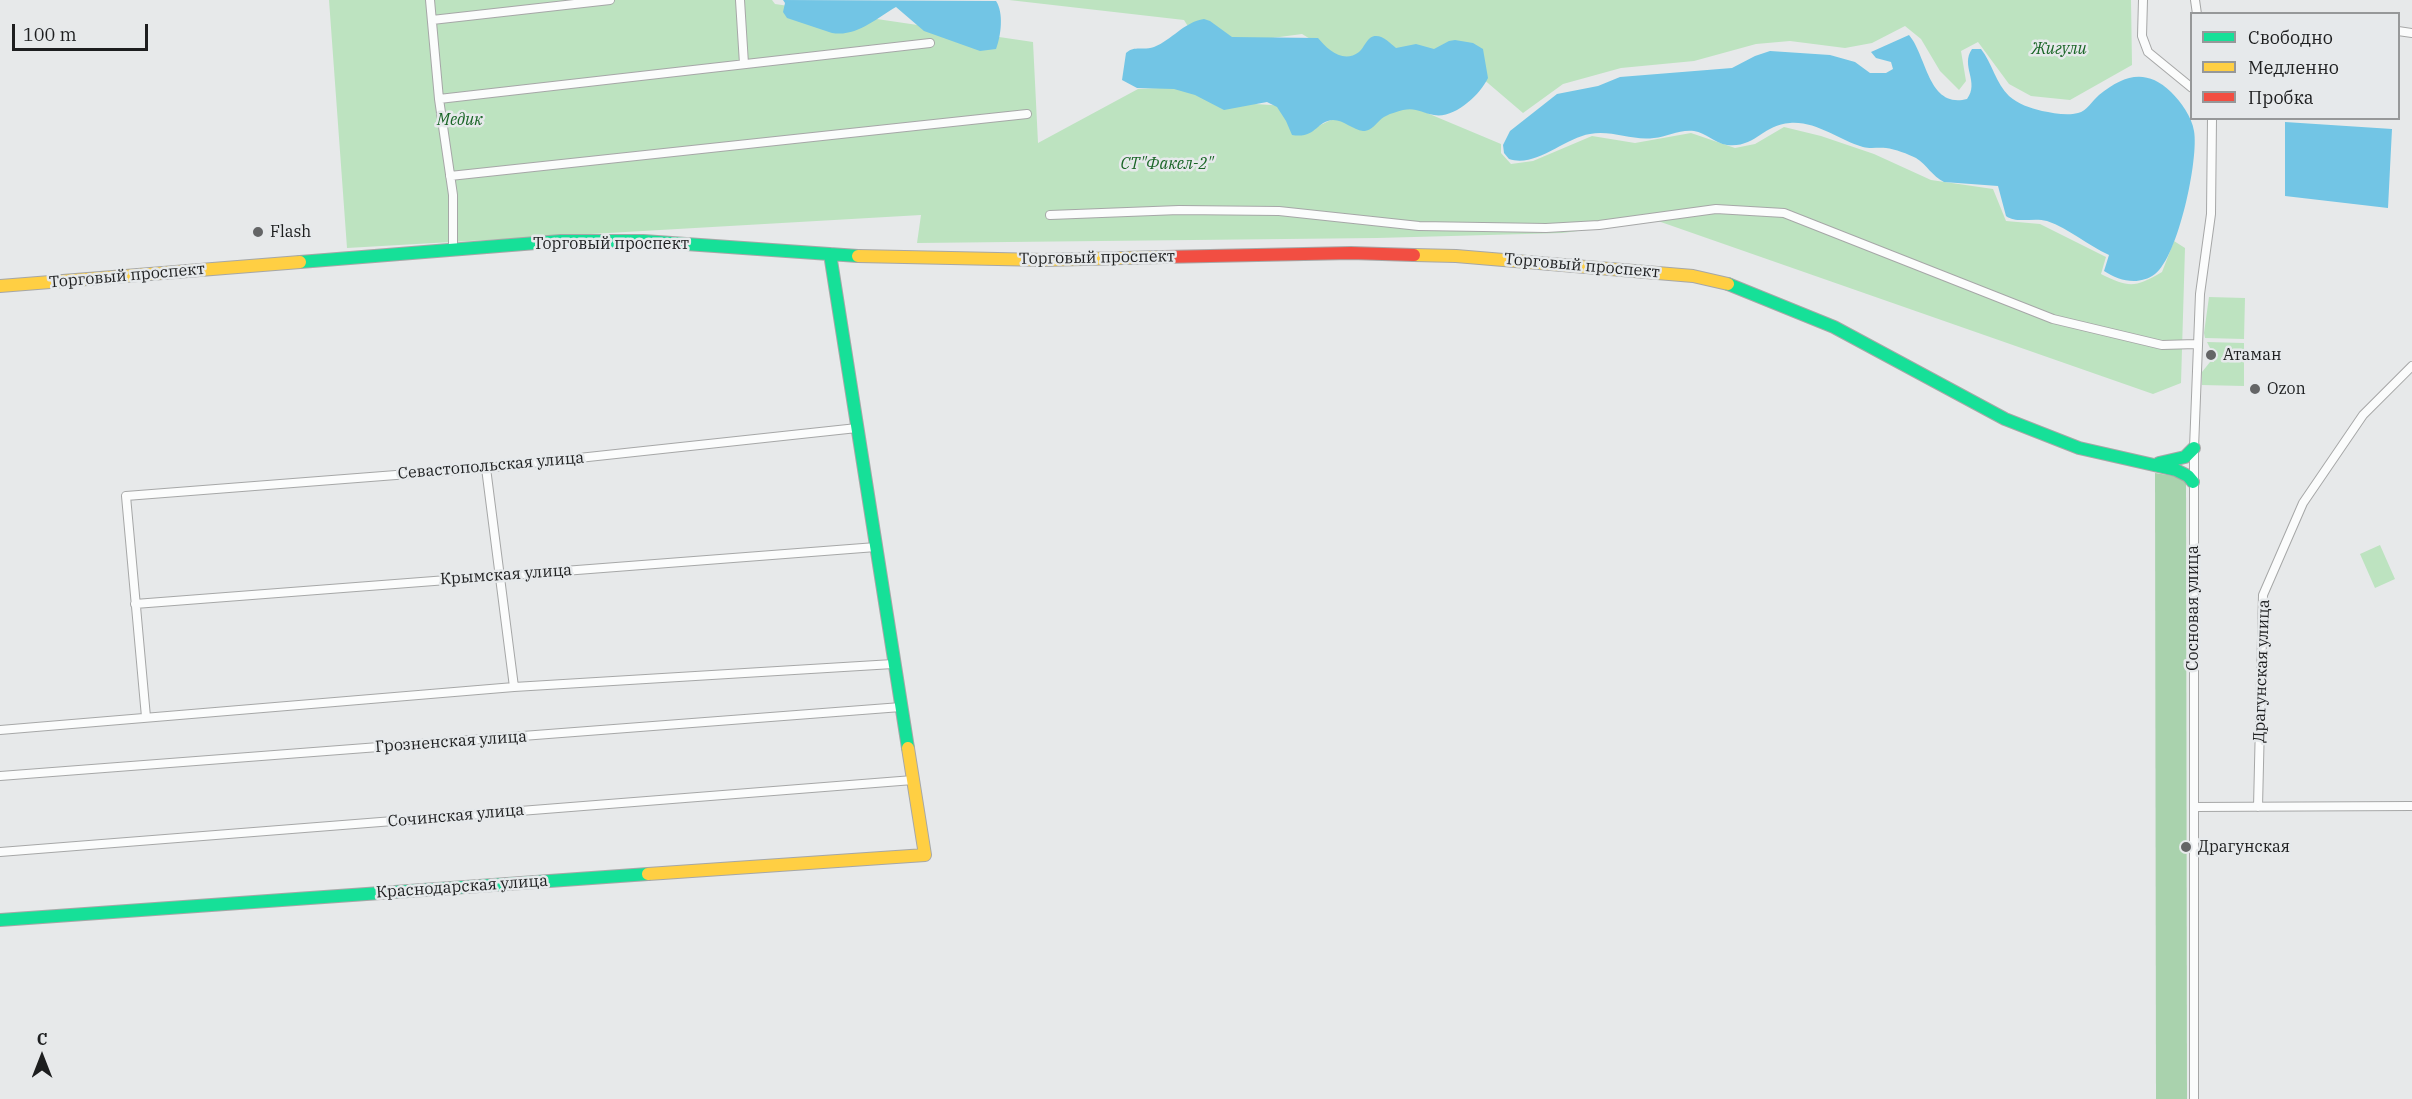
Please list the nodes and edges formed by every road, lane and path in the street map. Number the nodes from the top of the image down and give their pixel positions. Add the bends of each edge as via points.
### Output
1 (430, 0) edge
2 (610, 0) edge
3 (740, 0) edge
4 (2143, 0) edge
5 (432, 20) junction
6 (930, 43) dead end
7 (744, 64) junction
8 (2190, 86) edge
9 (440, 99) junction
10 (1027, 114) dead end
11 (2212, 120) edge
12 (450, 176) junction
13 (1050, 215) dead end
14 (453, 249) junction
15 (830, 254) junction
16 (0, 286) edge
17 (2196, 344) junction
18 (2412, 366) edge
19 (857, 428) junction
20 (2194, 448) junction
21 (2155, 464) junction
22 (486, 468) junction
23 (2193, 482) junction
24 (876, 547) junction
25 (499, 575) junction
26 (135, 604) junction
27 (893, 664) junction
28 (513, 687) junction
29 (901, 707) junction
30 (146, 717) junction
31 (0, 730) edge
32 (0, 776) edge
33 (912, 780) junction
34 (2412, 806) edge
35 (2194, 807) junction
36 (2258, 807) junction
37 (0, 852) edge
38 (0, 920) edge
39 (2194, 1099) edge

1 - 5 street
2 - 5 street
3 - 7 street
4 - 8 street via 2142,36 2148,52
5 - 9 street
6 - 7 street
7 - 9 street
9 - 12 street
10 - 12 street
11 - 17 street, Сосновая улица via 2211,214
12 - 14 street
13 - 17 street via 1279,211 1419,226 1546,228 1716,209 1784,213 2053,319 2162,345
14 - 15 street, Торговый проспект via 561,241 643,241
14 - 16 street, Торговый проспект
15 - 19 street
15 - 21 street, Торговый проспект via 1044,260 1350,253 1467,257 1693,276 1738,286 1834,327 2005,419 2079,448
17 - 20 street, Сосновая улица
18 - 36 street, Драгунская улица via 2363,415 2302,504 2263,595
19 - 22 street, Севастопольская улица
19 - 24 street
20 - 21 street via 2185,457
20 - 23 street, Сосновая улица
21 - 23 street, Торговый проспект via 2176,470
22 - 25 street
22 - 26 street, Севастопольская улица via 126,496
23 - 35 street, Сосновая улица
24 - 25 street, Крымская улица
24 - 27 street
25 - 26 street, Крымская улица
25 - 28 street
26 - 30 street
27 - 28 street
27 - 29 street
28 - 30 street
29 - 32 street, Грозненская улица
29 - 33 street
30 - 31 street
33 - 37 street, Сочинская улица
33 - 38 street, Краснодарская улица via 925,855
34 - 36 street
35 - 36 street
35 - 39 street, Сосновая улица

